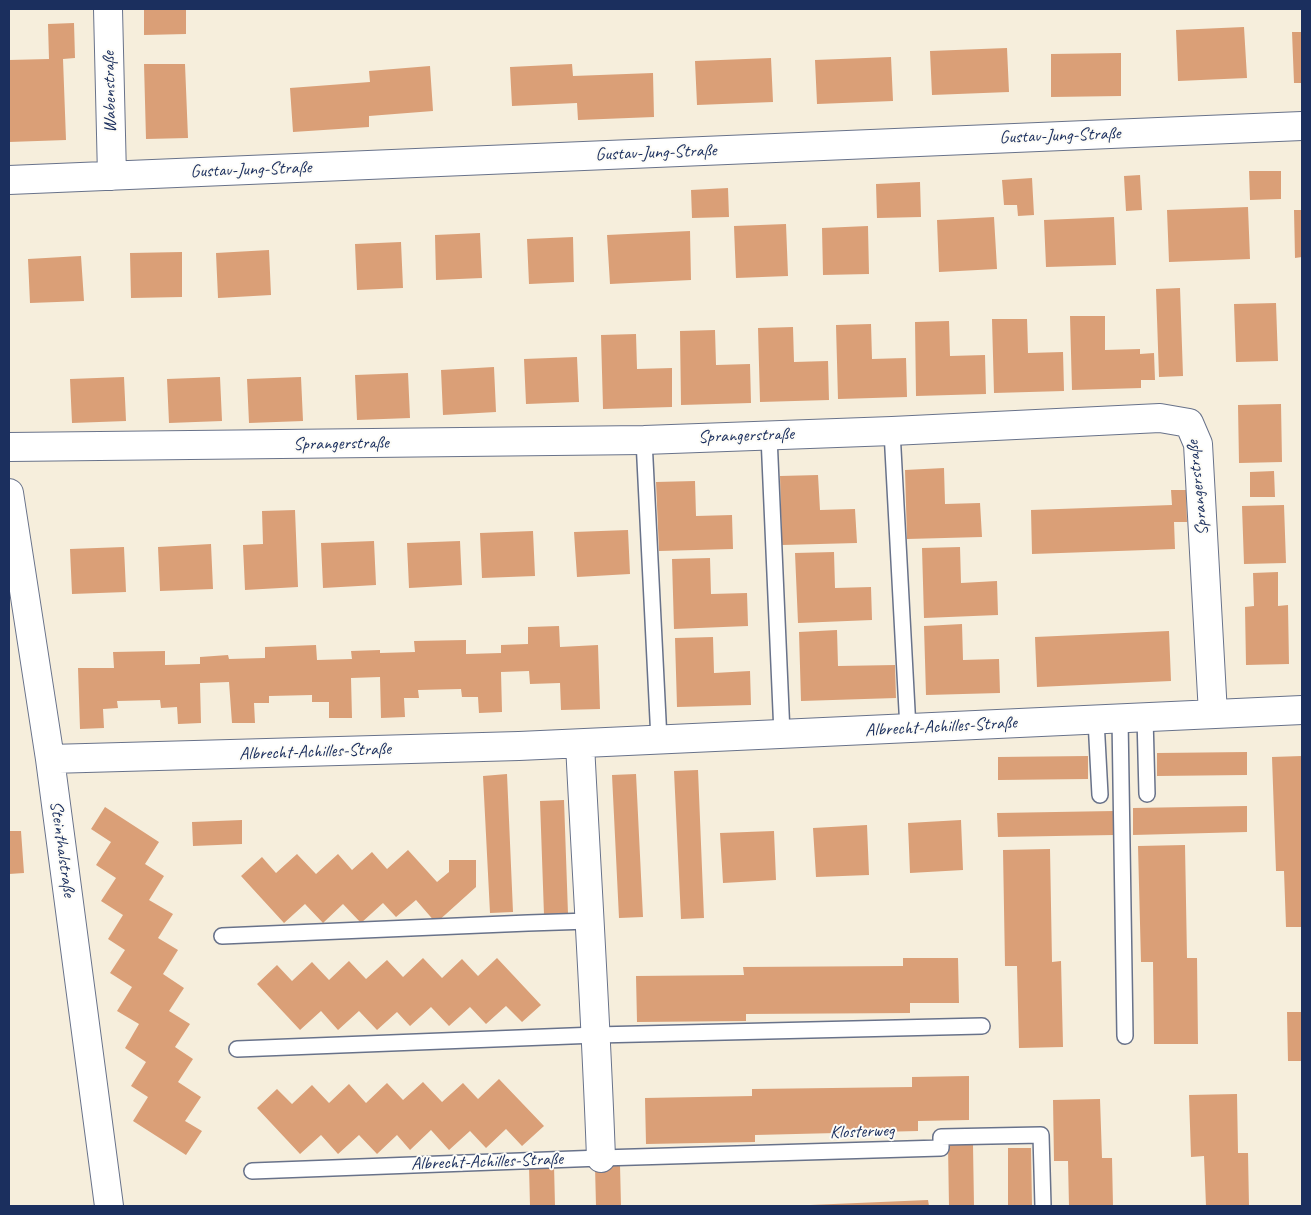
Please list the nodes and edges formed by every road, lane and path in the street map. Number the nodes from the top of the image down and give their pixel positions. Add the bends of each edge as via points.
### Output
1 (108, 9) edge
2 (1302, 126) edge
3 (112, 176) junction
4 (9, 180) edge
5 (892, 431) junction
6 (769, 436) junction
7 (644, 440) junction
8 (9, 448) edge
9 (9, 493) edge
10 (1302, 710) edge
11 (1213, 714) junction
12 (1120, 718) junction
13 (908, 729) junction
14 (782, 734) junction
15 (659, 740) junction
16 (580, 744) junction
17 (50, 759) junction
18 (1147, 794) dead end
19 (1100, 795) dead end
20 (589, 921) junction
21 (222, 936) dead end
22 (982, 1026) dead end
23 (596, 1035) junction
24 (1125, 1036) dead end
25 (237, 1049) dead end
26 (601, 1158) junction
27 (252, 1171) dead end
28 (108, 1206) edge
29 (1043, 1206) edge

1 - 3 street, Wabenstraße
2 - 3 street, Gustav-Jung-Straße
3 - 4 street, Gustav-Jung-Straße
5 - 6 street, Sprangerstraße
5 - 11 street, Sprangerstraße via 1160,418 1189,423 1198,444
5 - 13 lane
6 - 7 street, Sprangerstraße
6 - 14 lane
7 - 8 street, Sprangerstraße
7 - 15 lane
9 - 17 street, Steinthalstraße
10 - 11 street, Albrecht-Achilles-Straße
11 - 12 street, Albrecht-Achilles-Straße
12 - 13 street, Albrecht-Achilles-Straße
12 - 18 lane
12 - 19 lane
12 - 24 lane
13 - 14 street, Albrecht-Achilles-Straße
14 - 15 street, Albrecht-Achilles-Straße
15 - 16 street, Albrecht-Achilles-Straße
16 - 17 street, Albrecht-Achilles-Straße
16 - 20 street
17 - 28 street, Steinthalstraße
20 - 21 lane
20 - 23 street
22 - 23 lane
23 - 25 lane
23 - 26 street
26 - 27 lane, Albrecht-Achilles-Straße
26 - 29 lane, Klosterweg via 941,1148 941,1137 1041,1135

